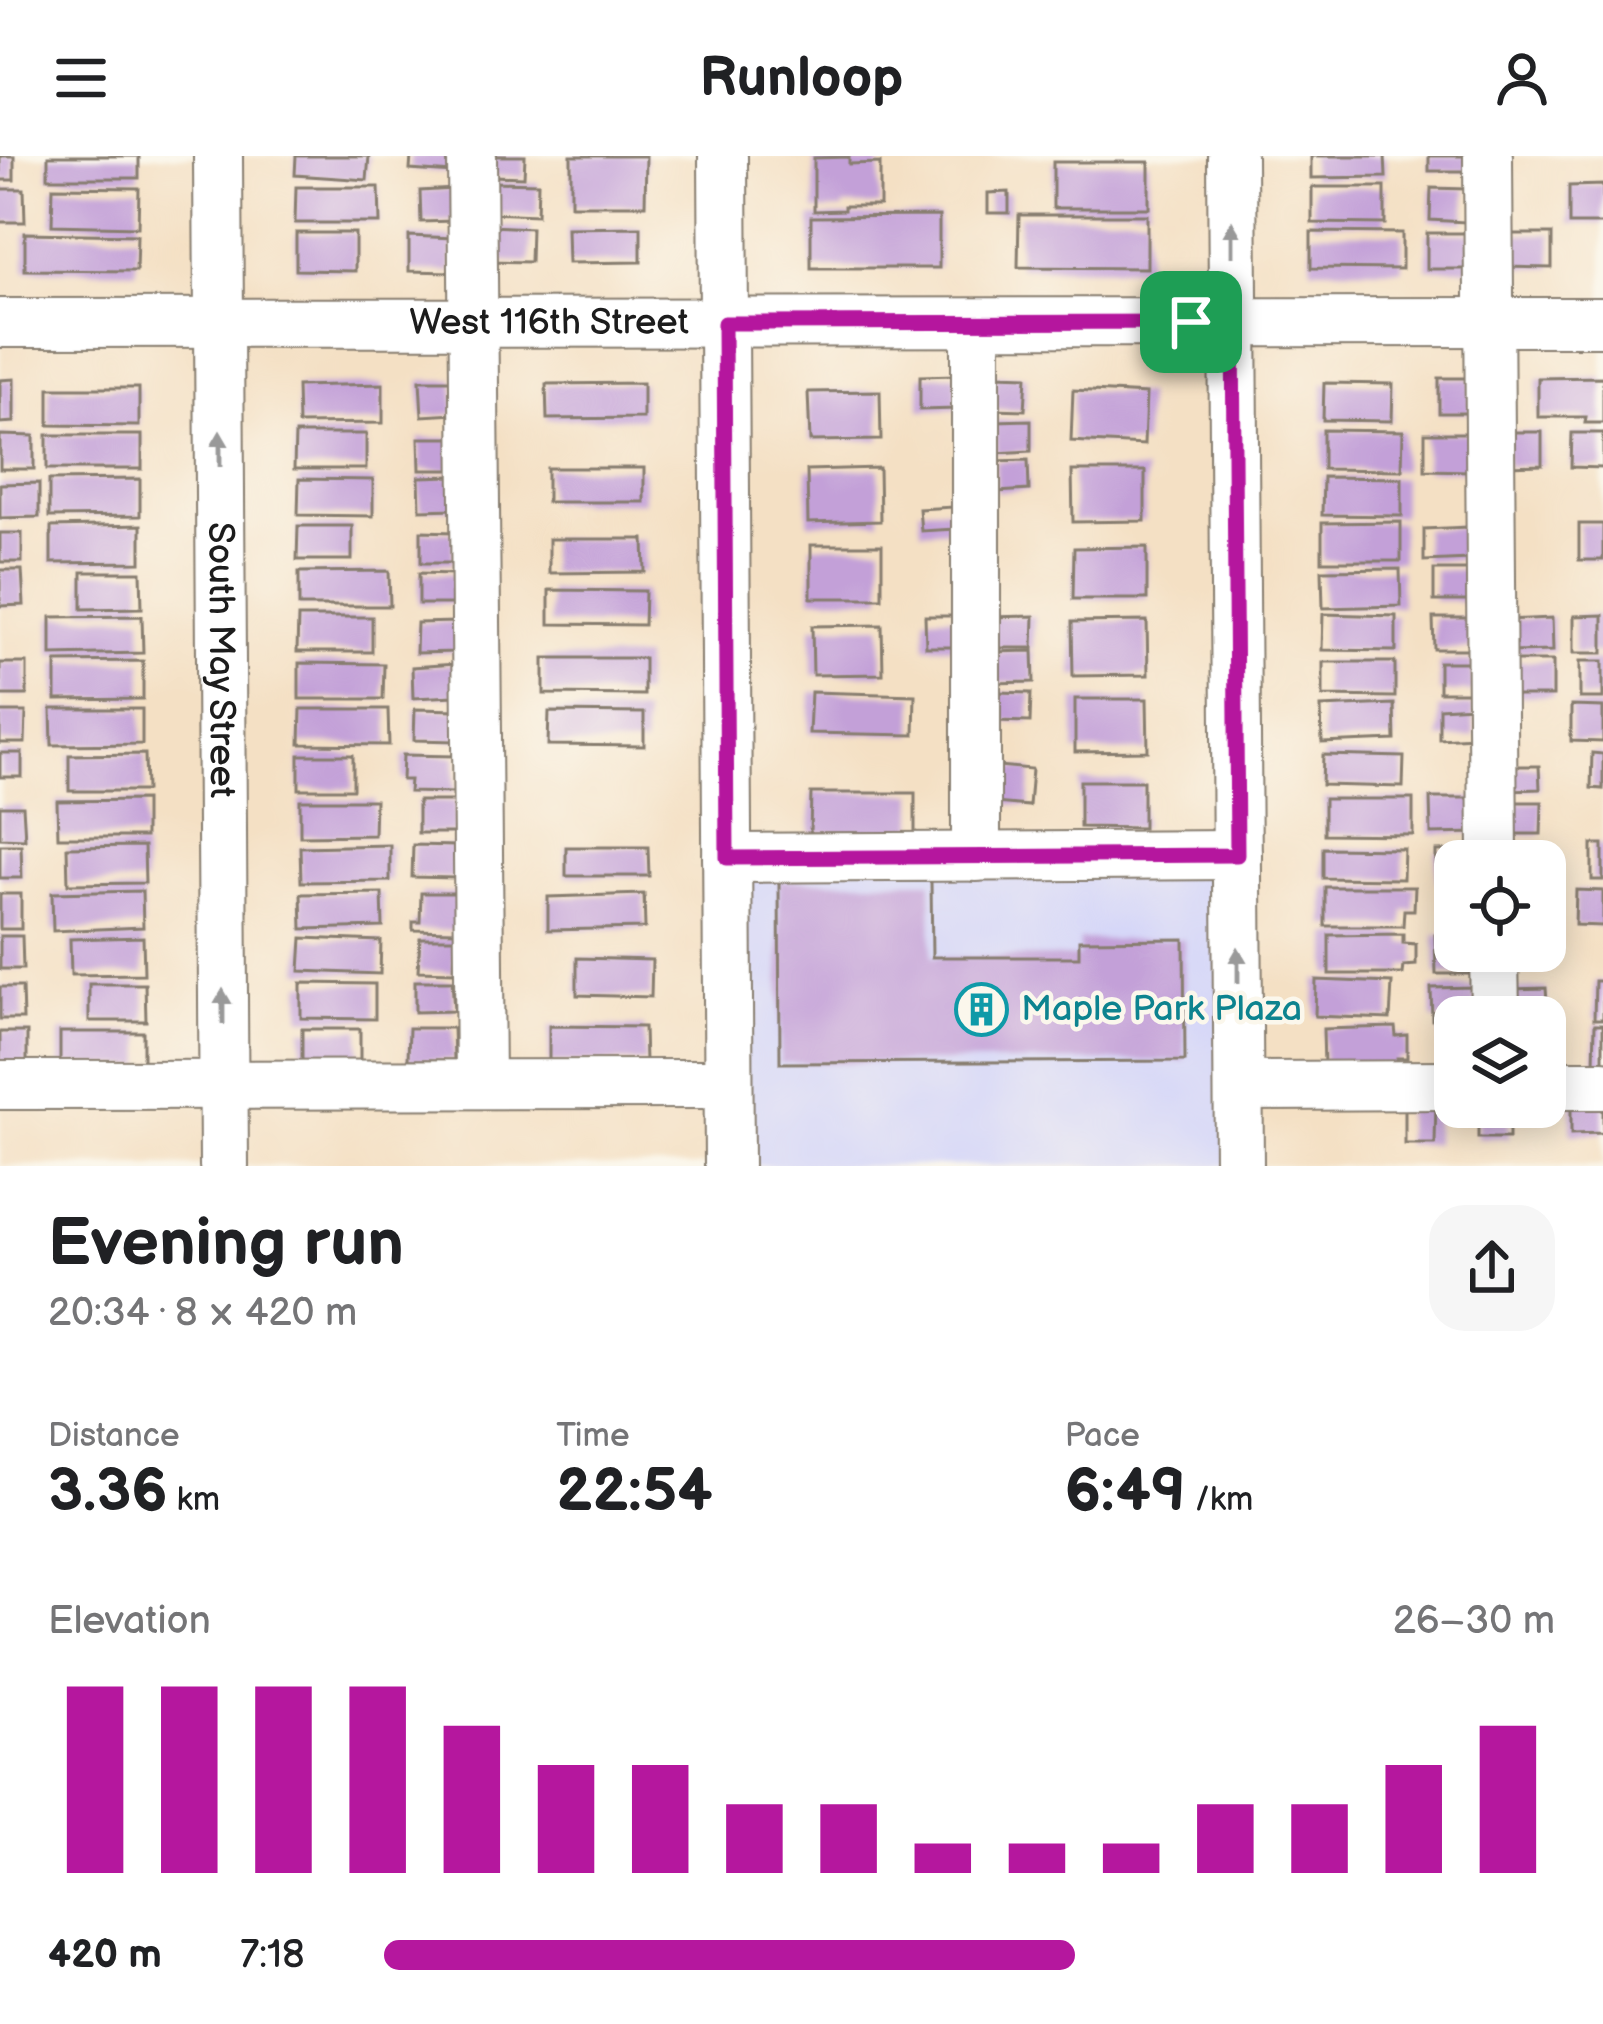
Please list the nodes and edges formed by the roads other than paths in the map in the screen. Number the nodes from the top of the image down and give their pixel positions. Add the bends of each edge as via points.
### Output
1 (218, 156) edge
2 (472, 156) edge
3 (723, 156) edge
4 (1232, 156) edge
5 (1488, 156) edge
6 (1489, 322) junction
7 (1603, 322) edge
8 (0, 323) edge
9 (219, 323) junction
10 (474, 323) junction
11 (724, 323) junction
12 (976, 323) junction
13 (1233, 323) junction
14 (1493, 840) edge
15 (1237, 855) junction
16 (976, 857) junction
17 (727, 858) junction
18 (224, 1084) junction
19 (480, 1084) junction
20 (728, 1084) junction
21 (1603, 1084) edge
22 (0, 1085) edge
23 (1434, 1085) edge
24 (1566, 1085) edge
25 (1239, 1086) junction
26 (224, 1166) edge
27 (729, 1166) edge
28 (1239, 1166) edge

1 - 9 street, South May Street
2 - 10 street
3 - 11 street
13 -> 4 street
5 - 6 street
6 - 7 street, West 116th Street
6 - 13 street, West 116th Street
6 - 14 street
8 - 9 street, West 116th Street
9 - 10 street, West 116th Street
18 -> 9 street, South May Street
10 - 11 street, West 116th Street
10 - 19 street
11 - 12 street, West 116th Street
11 - 17 street
12 - 13 street, West 116th Street
12 - 16 street
13 - 15 street
15 - 16 street
25 -> 15 street
16 - 17 street
17 - 20 street
18 - 19 street
18 - 22 street
18 - 26 street, South May Street
19 - 20 street
20 - 27 street
21 - 24 street
23 - 25 street
25 - 28 street

